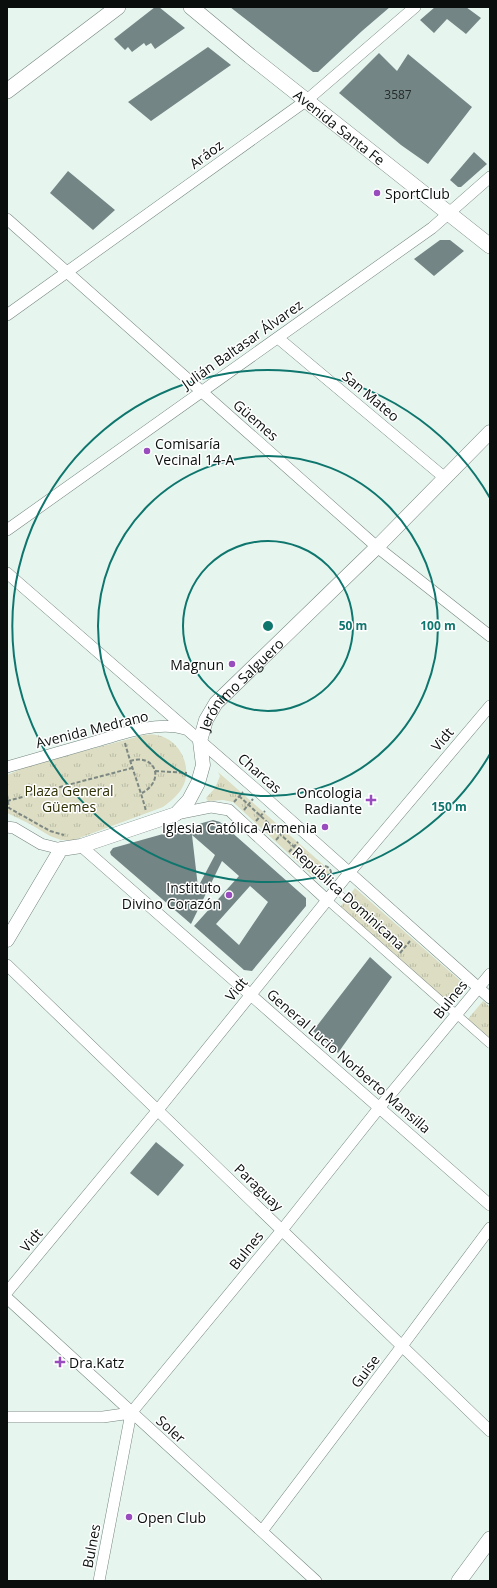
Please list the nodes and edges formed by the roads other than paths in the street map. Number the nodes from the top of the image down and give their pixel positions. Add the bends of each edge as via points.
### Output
1 (118, 7) edge
2 (191, 7) edge
3 (415, 7) edge
4 (7, 91) edge
5 (306, 100) junction
6 (490, 177) edge
7 (450, 213) junction
8 (7, 219) edge
9 (490, 246) edge
10 (67, 272) junction
11 (7, 314) edge
12 (278, 338) junction
13 (201, 391) junction
14 (490, 432) edge
15 (445, 478) junction
16 (7, 530) edge
17 (377, 546) junction
18 (7, 573) edge
19 (490, 636) edge
20 (490, 706) edge
21 (186, 729) junction
22 (200, 741) junction
23 (7, 767) edge
24 (176, 814) junction
25 (7, 826) edge
26 (81, 846) junction
27 (61, 849) junction
28 (349, 873) junction
29 (335, 890) junction
30 (327, 900) junction
31 (352, 903) dead end
32 (7, 940) edge
33 (7, 965) edge
34 (490, 974) edge
35 (479, 988) junction
36 (251, 995) junction
37 (490, 998) edge
38 (456, 1016) junction
39 (490, 1044) edge
40 (379, 1108) junction
41 (157, 1111) junction
42 (490, 1205) edge
43 (490, 1228) edge
44 (282, 1230) junction
45 (7, 1292) edge
46 (7, 1298) edge
47 (402, 1346) junction
48 (131, 1414) junction
49 (7, 1417) edge
50 (490, 1431) edge
51 (262, 1531) junction
52 (490, 1539) edge
53 (99, 1581) edge
54 (316, 1581) edge
55 (459, 1581) edge

1 - 4 main road
2 - 5 main road, Avenida Santa Fe
3 - 5 street, Aráoz
5 - 7 main road, Avenida Santa Fe
5 - 10 street, Aráoz
6 - 7 street, Julián Baltasar Álvarez
7 - 9 main road, Avenida Santa Fe
7 - 12 street, Julián Baltasar Álvarez
8 - 10 street, Güemes
10 - 11 street, Aráoz
10 - 13 street, Güemes
12 - 13 street, Julián Baltasar Álvarez
12 - 15 street, San Mateo
13 - 16 street, Julián Baltasar Álvarez
13 - 17 street, Güemes
14 - 15 street, Jerónimo Salguero
15 - 17 street, Jerónimo Salguero
17 - 19 street, Güemes
17 - 22 street, Jerónimo Salguero via 216,703 206,720
18 - 21 street, Charcas
20 - 28 street, Vidt
21 - 22 street, Charcas
21 - 23 street, Avenida Medrano via 167,726 134,731
22 - 24 street, Jerónimo Salguero via 203,755 201,774 190,800
22 - 28 street, Charcas
24 - 26 street, Jerónimo Salguero
24 - 30 street, República Dominicana via 211,807 234,813
25 - 27 street via 41,844
26 - 27 street, Jerónimo Salguero
26 - 36 street, General Lucio Norberto Mansilla
27 - 32 street
28 - 29 street, Vidt
28 - 35 street, Charcas
29 - 30 street, Vidt
29 - 31 lane
30 - 36 street, Vidt
30 - 38 street, República Dominicana
33 - 41 street, Paraguay
34 - 35 street, Bulnes
35 - 37 street, Charcas
35 - 38 street, Bulnes
36 - 40 street, General Lucio Norberto Mansilla
36 - 41 street, Vidt
38 - 39 street, República Dominicana
38 - 40 street, Bulnes
40 - 42 street, General Lucio Norberto Mansilla
40 - 44 street, Bulnes
41 - 44 street, Paraguay
41 - 45 street, Vidt
43 - 47 street, Guise
44 - 47 street, Paraguay
44 - 48 street, Bulnes
46 - 48 street, Soler
47 - 50 street, Paraguay
47 - 51 street, Guise
48 - 49 street via 103,1417
48 - 51 street, Soler
48 - 53 street, Bulnes
51 - 54 street, Soler
52 - 55 main road

